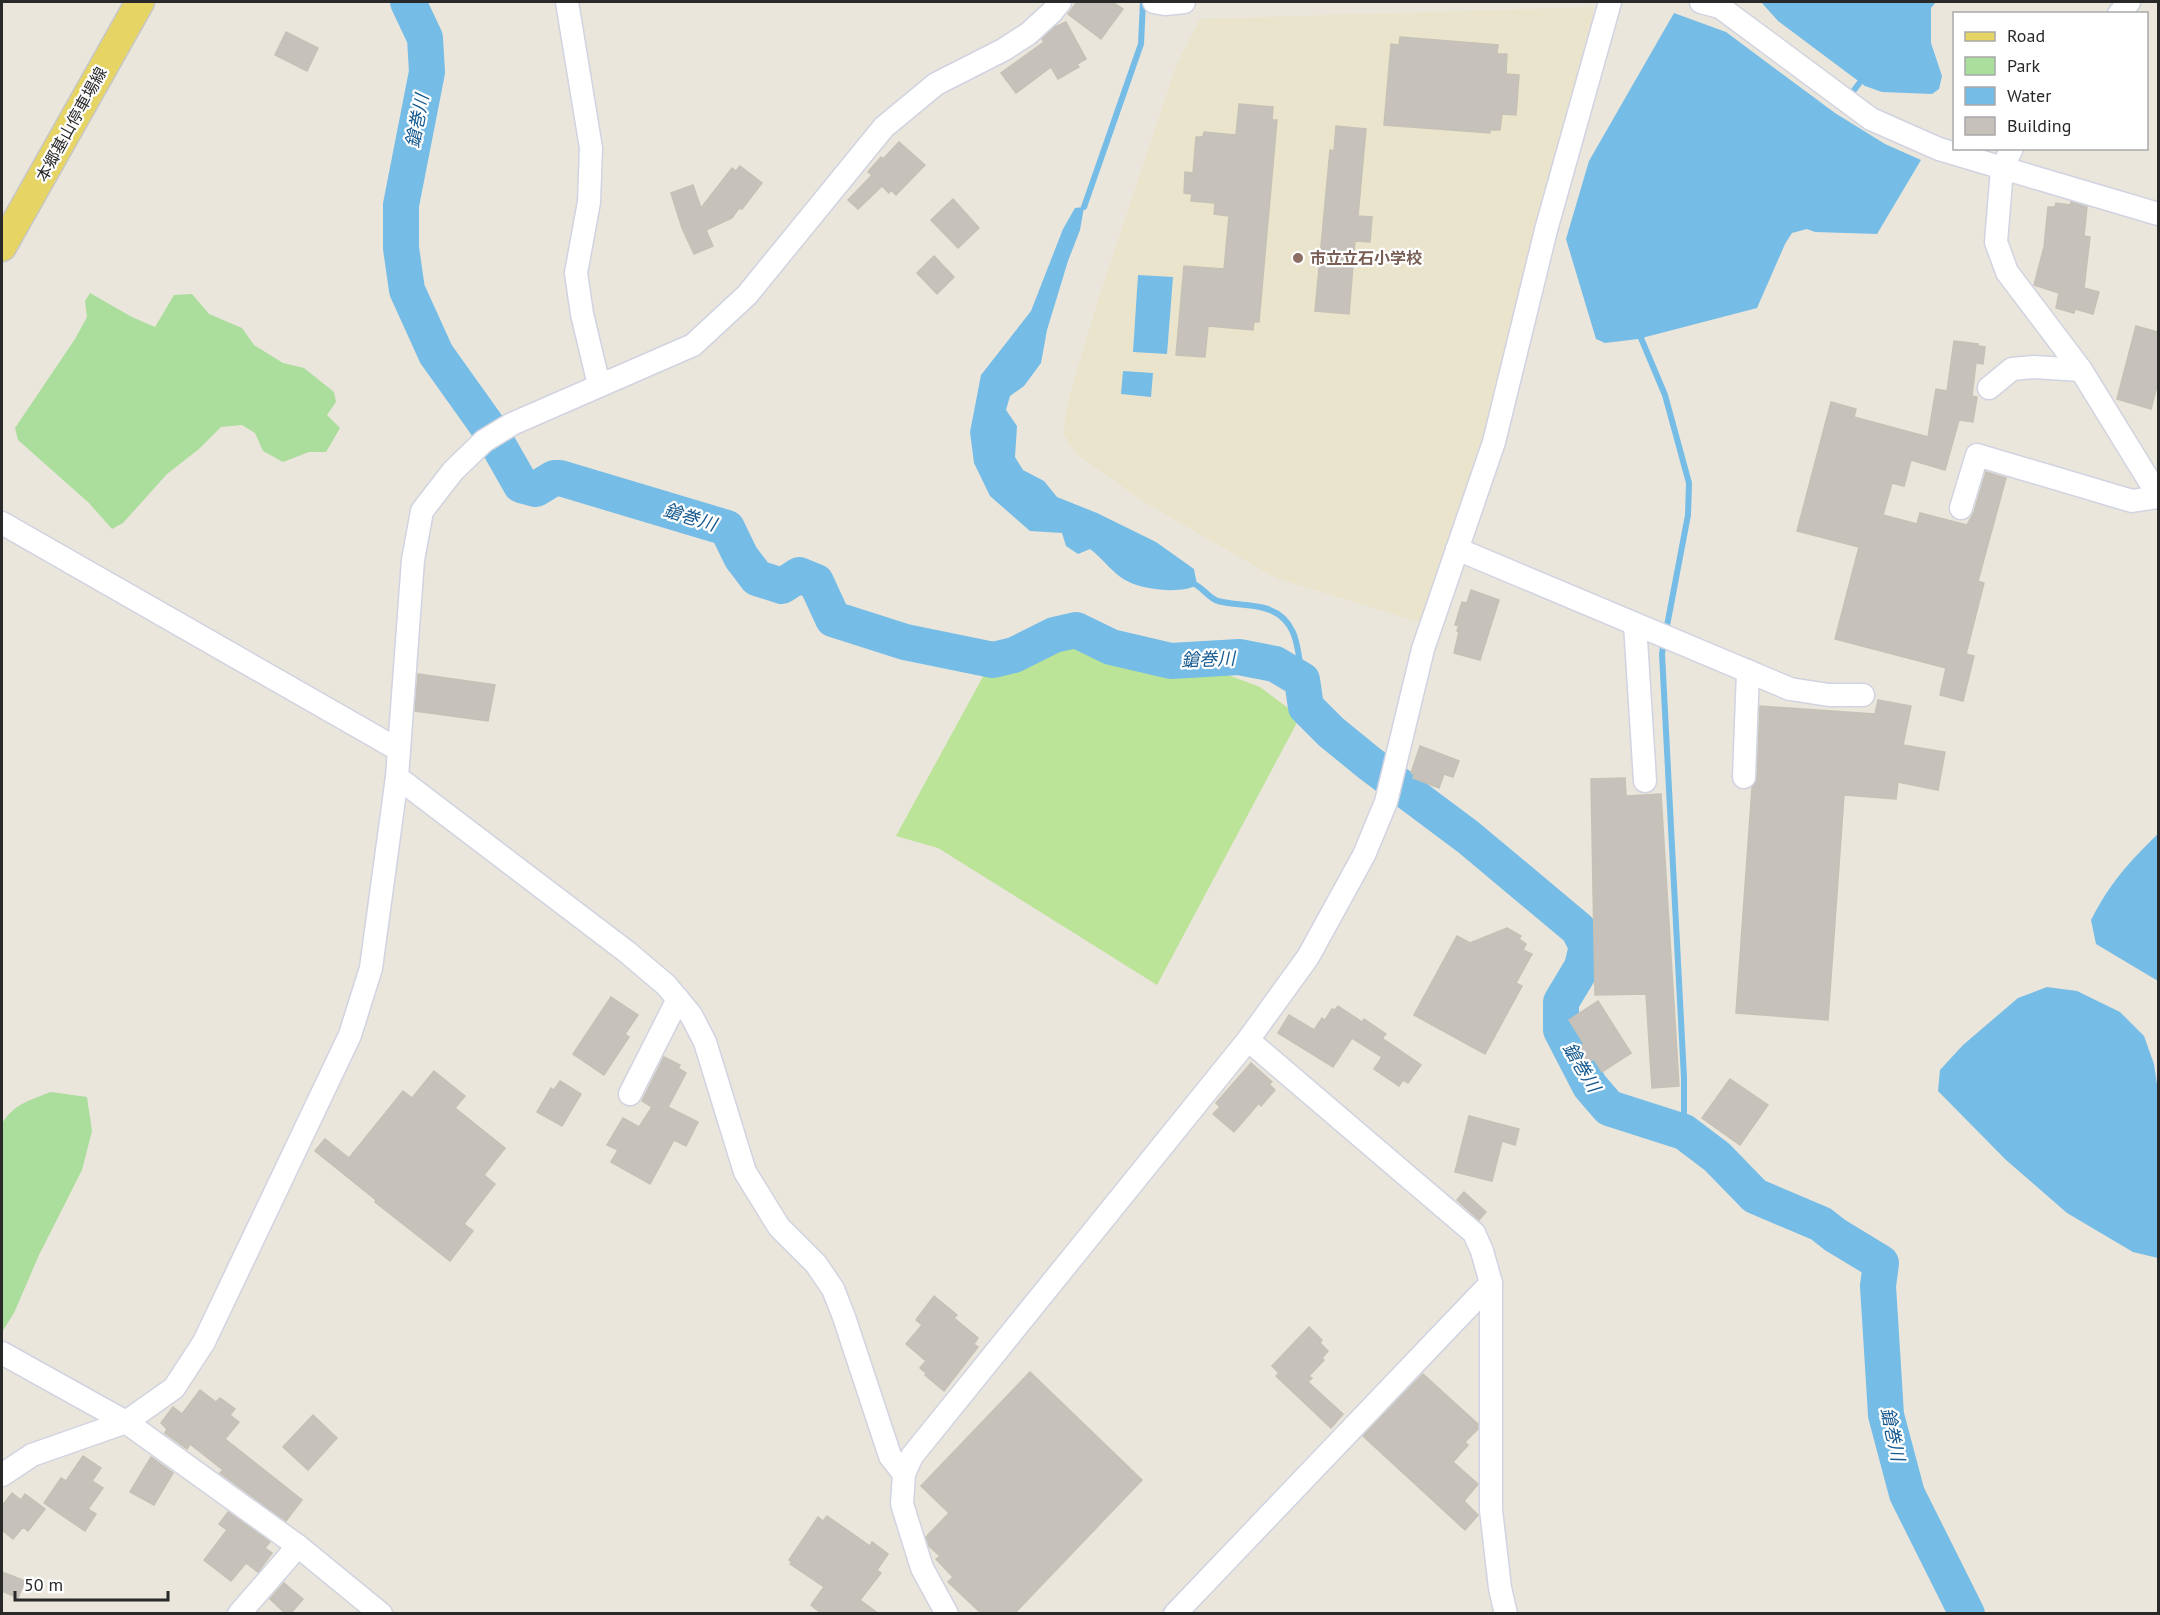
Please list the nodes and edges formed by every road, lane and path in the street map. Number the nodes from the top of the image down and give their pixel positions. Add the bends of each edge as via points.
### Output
1 (140, 2) edge
2 (567, 2) edge
3 (1060, 2) edge
4 (1154, 2) edge
5 (1184, 2) edge
6 (1610, 2) edge
7 (1701, 2) edge
8 (2011, 150) edge
9 (2002, 169) junction
10 (2158, 214) edge
11 (2, 247) edge
12 (2081, 370) junction
13 (599, 385) junction
14 (1989, 388) dead end
15 (2158, 496) edge
16 (1960, 508) dead end
17 (2, 523) edge
18 (1457, 549) junction
19 (1635, 624) junction
20 (1748, 671) junction
21 (1863, 695) dead end
22 (399, 750) junction
23 (397, 777) junction
24 (1744, 777) dead end
25 (1645, 781) dead end
26 (678, 999) junction
27 (1248, 1040) junction
28 (630, 1094) dead end
29 (1491, 1283) junction
30 (2, 1353) edge
31 (126, 1422) junction
32 (904, 1474) junction
33 (2, 1475) edge
34 (298, 1546) junction
35 (239, 1614) edge
36 (381, 1614) edge
37 (947, 1614) edge
38 (1175, 1614) edge
39 (1506, 1614) edge

1 - 11 main road, 本郷基山停車場線
2 - 13 street via 591,148 590,202 576,273
3 - 13 street via 1028,34 936,84 884,127 747,295 693,345
4 - 5 street
6 - 18 street via 1546,230 1494,442
7 - 9 street via 1720,7 1871,119 1939,149
8 - 9 street
9 - 10 street
9 - 12 street via 1996,242 2007,272
12 - 14 street via 2012,369
12 - 15 street
13 - 22 street via 512,424 484,441 453,471 422,511 413,560
15 - 16 street via 2132,501 1977,455
17 - 22 street
18 - 19 street
18 - 27 street via 1423,649 1386,802 1364,855 1308,957
19 - 20 street
19 - 25 street
20 - 21 street via 1790,689
20 - 24 street
22 - 23 street
23 - 26 street via 627,952
23 - 31 street via 371,968 350,1035 204,1342 174,1388
26 - 28 street
26 - 32 street via 705,1042 745,1172 779,1227 816,1264 833,1289 890,1456
27 - 29 street via 1474,1233
27 - 32 street via 912,1456
29 - 38 street
29 - 39 street via 1491,1510
30 - 31 street
31 - 33 street via 32,1455
31 - 34 street
32 - 37 street via 902,1504 922,1568
34 - 35 street
34 - 36 street

